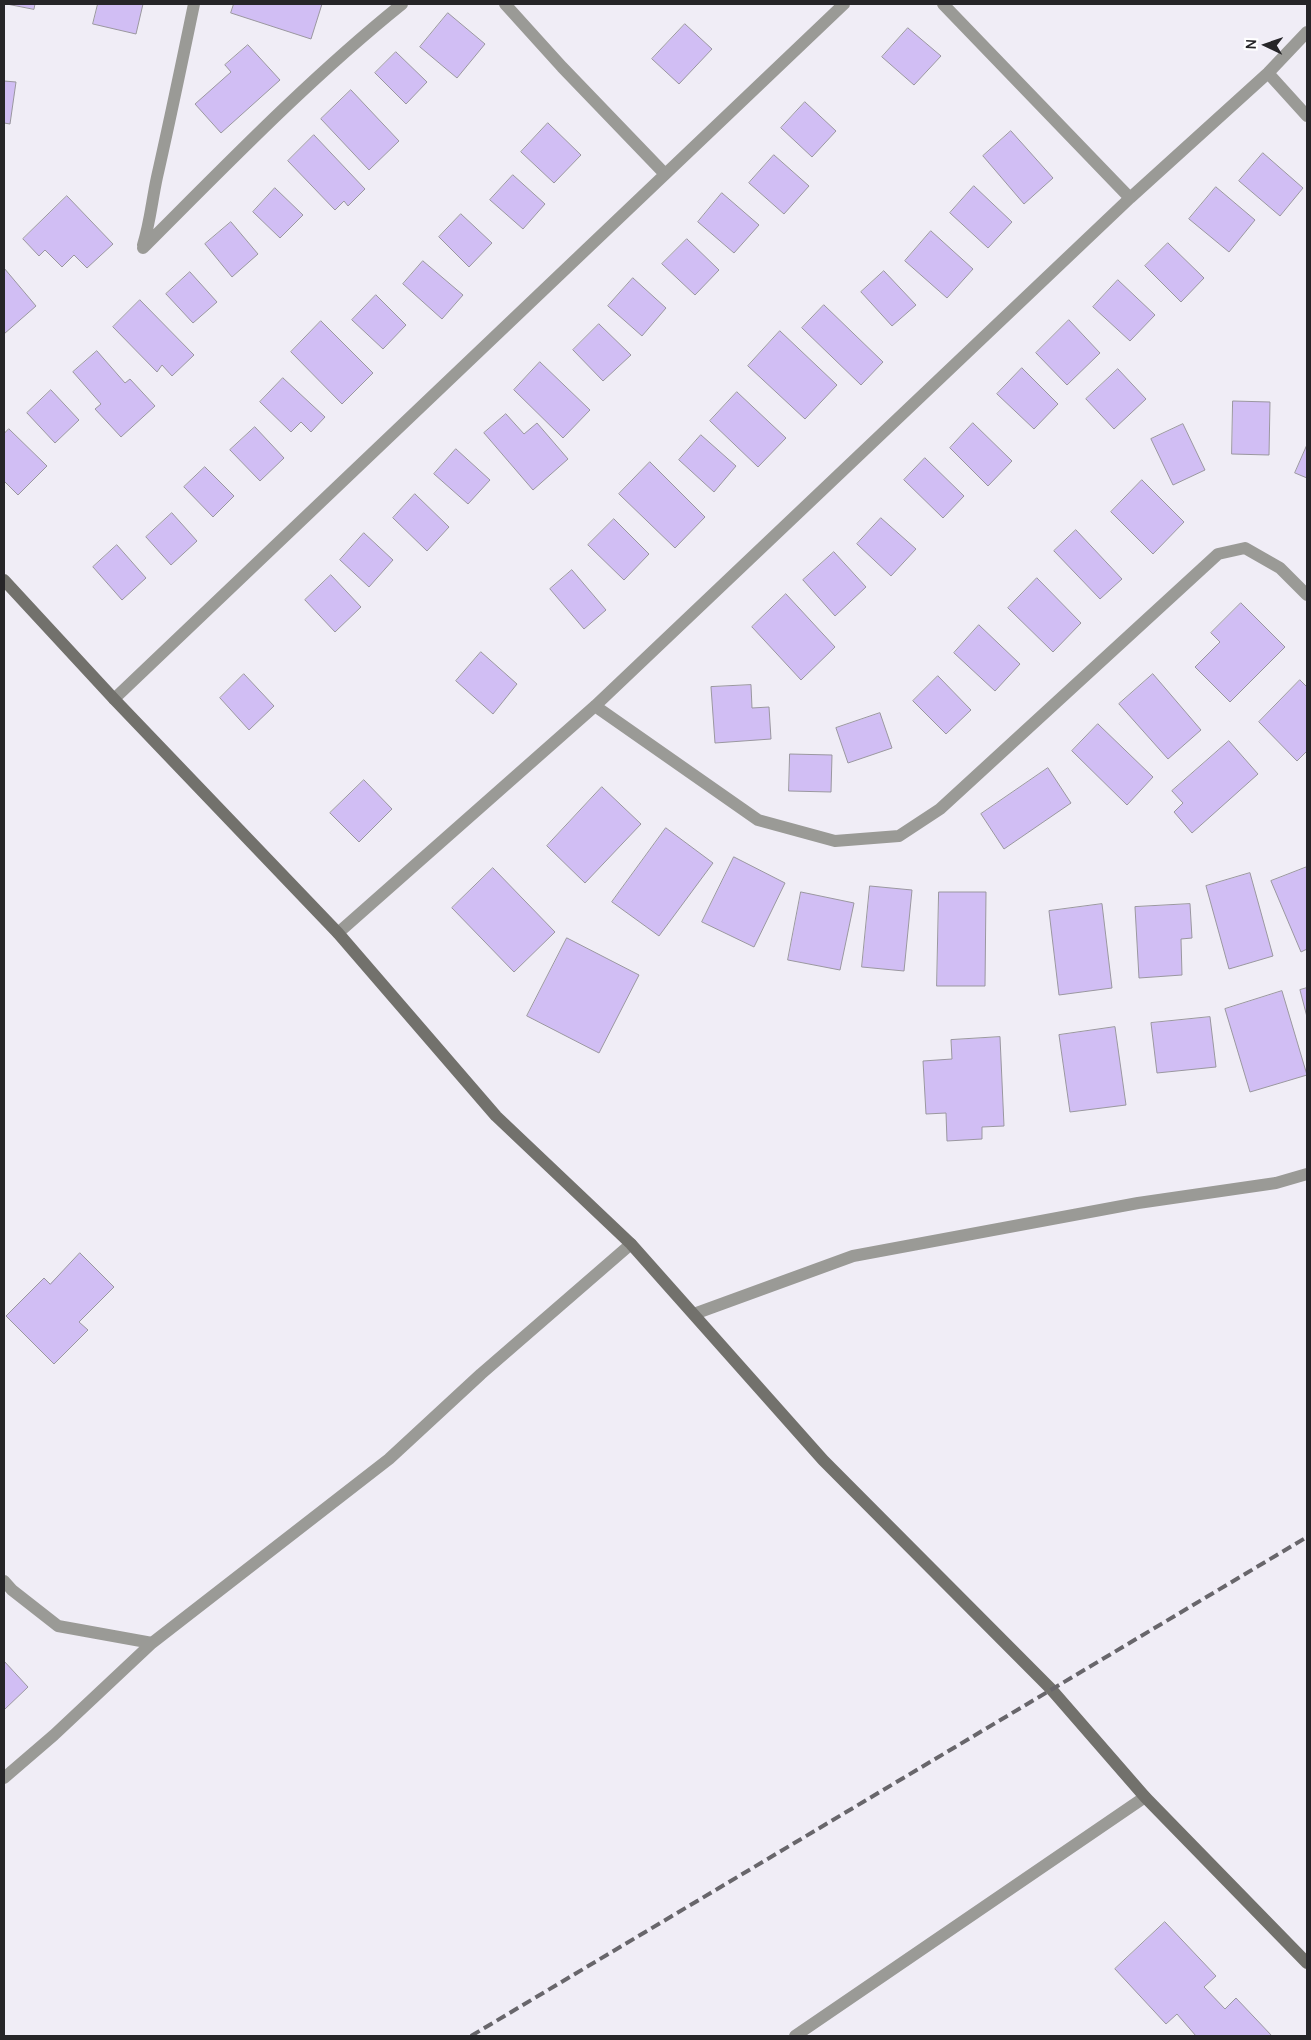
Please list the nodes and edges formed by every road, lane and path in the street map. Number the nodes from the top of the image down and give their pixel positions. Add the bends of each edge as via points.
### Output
1 (194, 4) edge
2 (402, 4) edge
3 (505, 4) edge
4 (844, 4) edge
5 (943, 4) edge
6 (1307, 32) edge
7 (1268, 73) junction
8 (1307, 116) edge
9 (664, 173) junction
10 (1130, 198) junction
11 (4, 580) edge
12 (1307, 595) edge
13 (114, 699) junction
14 (595, 706) junction
15 (338, 933) junction
16 (1307, 1174) edge
17 (631, 1244) junction
18 (694, 1314) junction
19 (4, 1581) edge
20 (152, 1643) junction
21 (4, 1778) edge
22 (1146, 1797) junction
23 (1307, 1963) edge
24 (795, 2036) edge

1 - 2 street via 143,248 244,147 364,34
3 - 9 street
4 - 9 street
5 - 10 street
6 - 7 street
7 - 8 street
7 - 10 street
9 - 13 street
10 - 14 street
11 - 13 street
12 - 14 street via 1280,568 1245,548 1218,554 940,809 899,836 835,841 758,820
13 - 15 street
14 - 15 street
15 - 17 street via 496,1116
16 - 18 street via 1276,1183 1138,1203 853,1256
17 - 18 street
17 - 20 street via 389,1459
18 - 22 street via 823,1460 1051,1689
19 - 20 street via 58,1626
20 - 21 street
22 - 23 street
22 - 24 street

